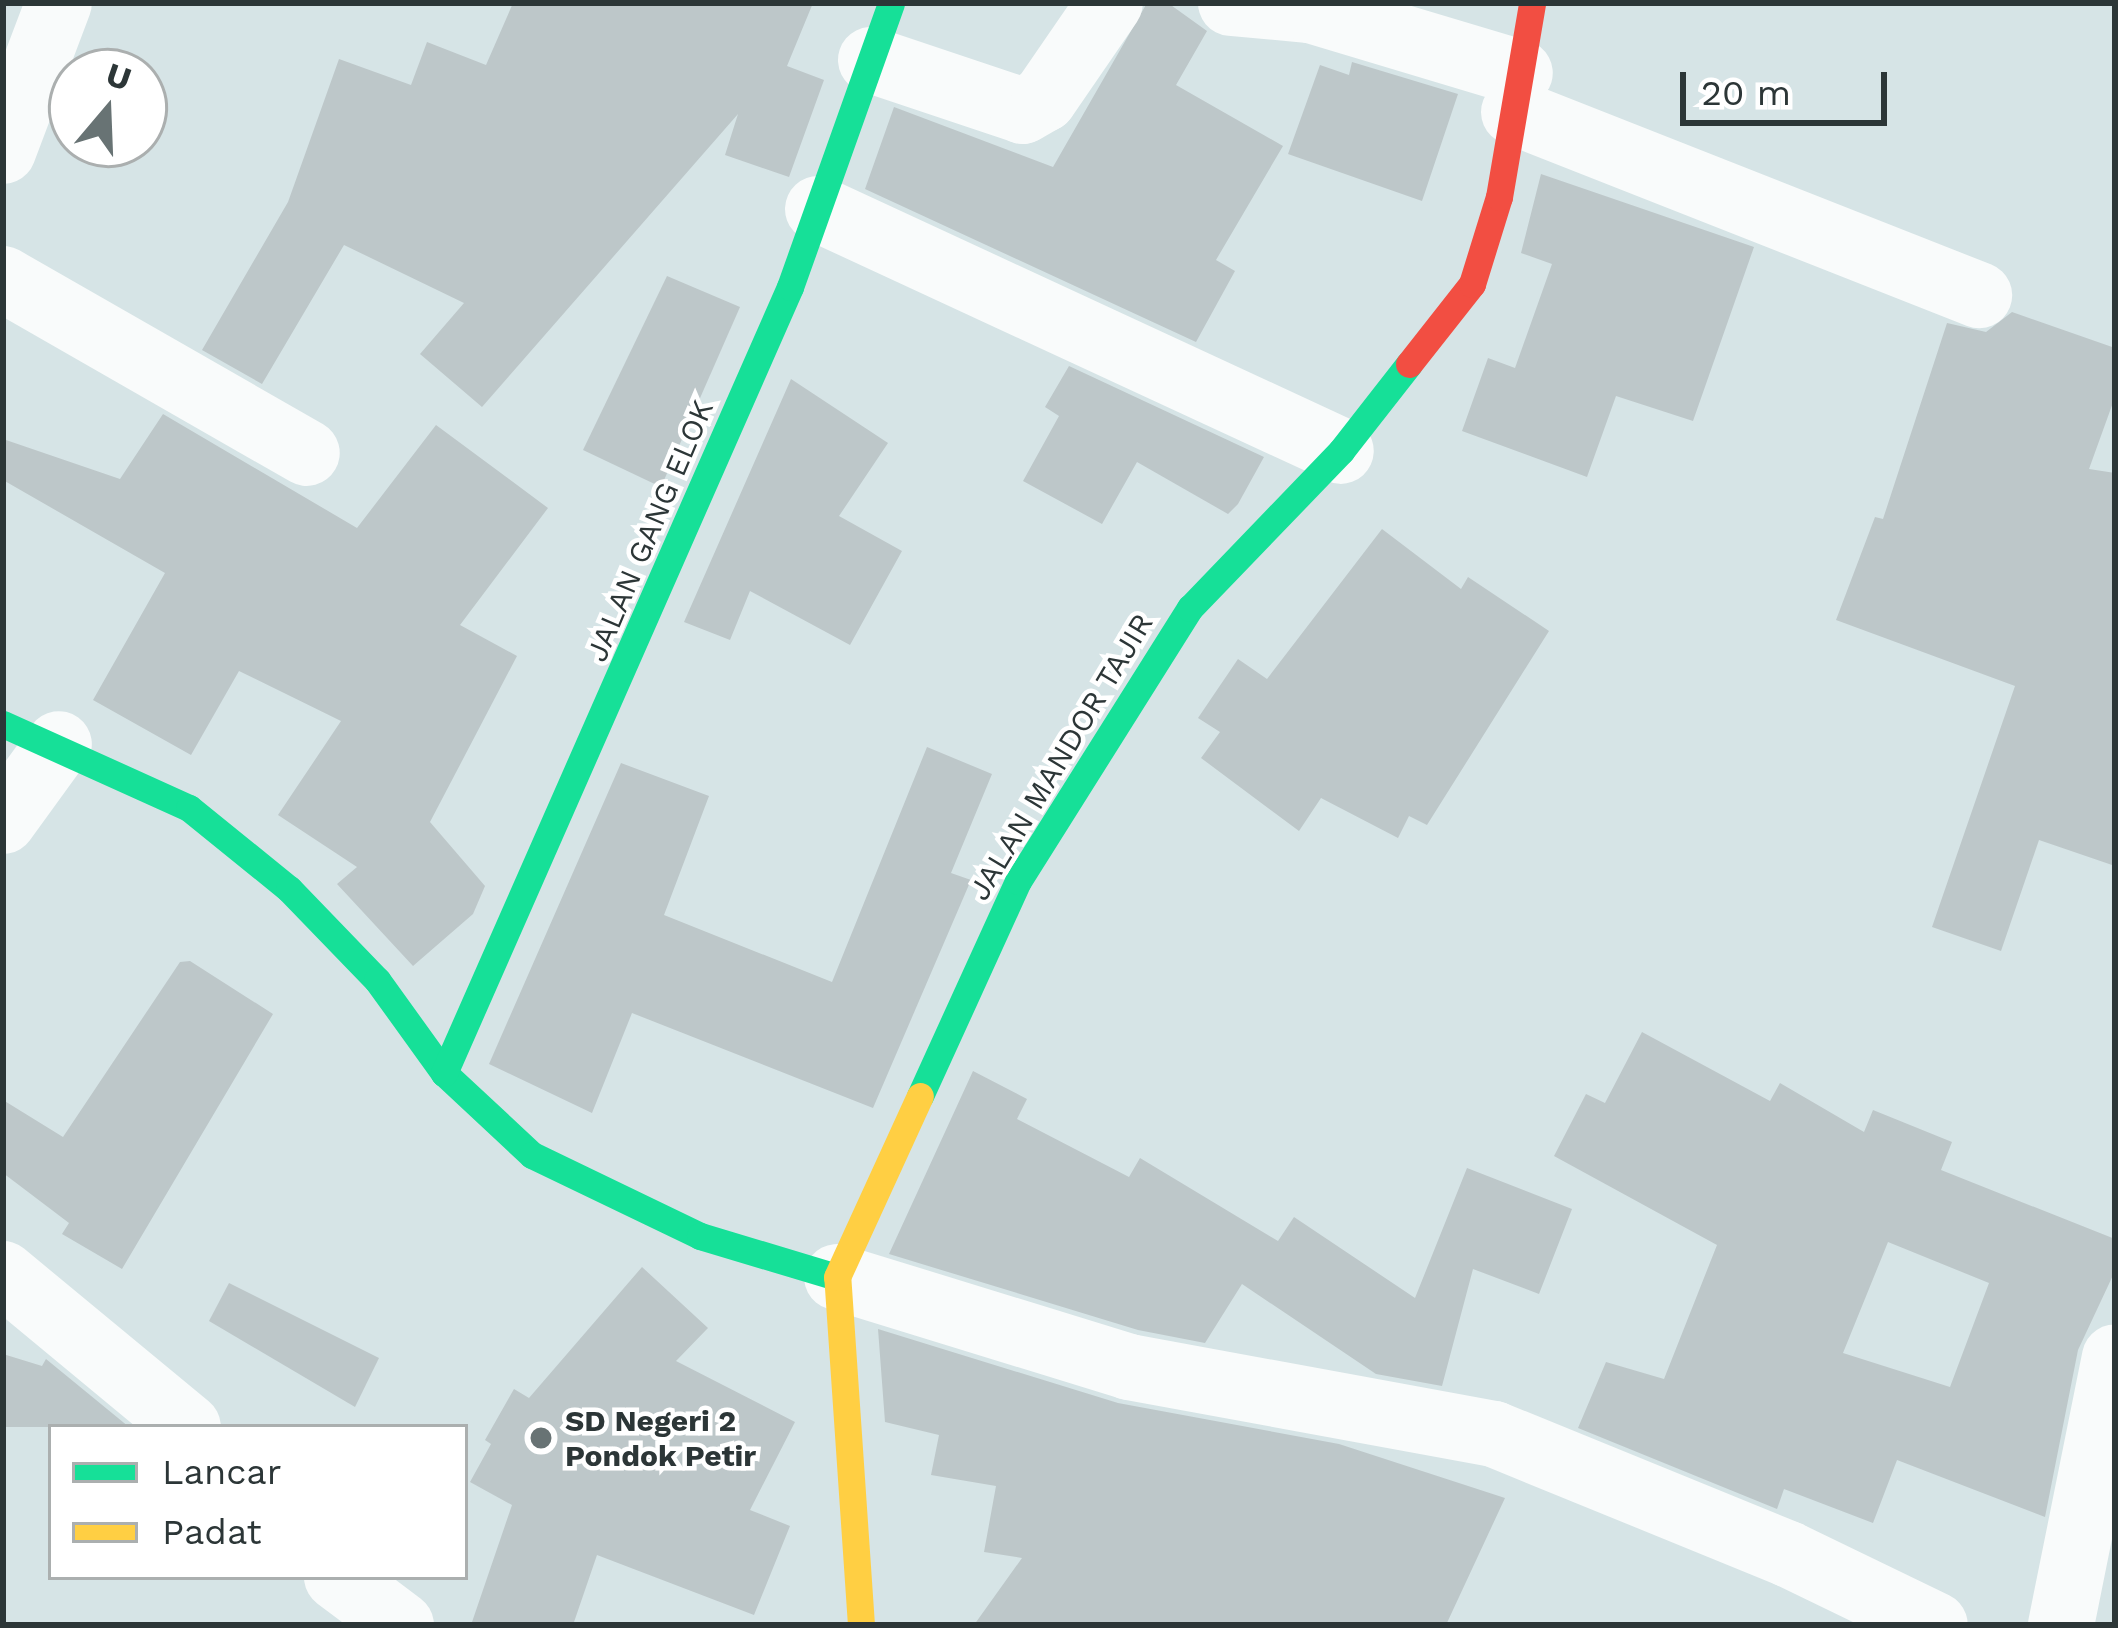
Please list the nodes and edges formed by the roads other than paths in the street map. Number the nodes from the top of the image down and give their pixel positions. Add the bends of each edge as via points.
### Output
1 (58, 3) edge
2 (1110, 3) edge
3 (1232, 3) edge
4 (1532, 3) edge
5 (881, 32) edge
6 (1517, 93) junction
7 (3, 152) edge
8 (818, 209) junction
9 (3, 279) edge
10 (1979, 295) dead end
11 (1341, 451) junction
12 (307, 453) dead end
13 (31, 734) edge
14 (3, 821) edge
15 (444, 1073) junction
16 (3, 1274) edge
17 (837, 1277) junction
18 (2115, 1357) edge
19 (184, 1424) edge
20 (341, 1580) edge
21 (401, 1625) edge
22 (861, 1625) edge
23 (1935, 1625) edge
24 (2061, 1625) edge

1 - 7 street
2 - 5 street via 1044,99 1023,111
3 - 6 street via 1310,10
4 - 6 main road, JALAN MANDOR TAJIR
5 - 8 main road, JALAN GANG ELOK
6 - 10 street
6 - 11 main road, JALAN MANDOR TAJIR via 1472,284
8 - 11 street
8 - 15 main road, JALAN GANG ELOK via 619,691
9 - 12 street
11 - 17 main road, JALAN MANDOR TAJIR via 1190,608 1018,881
13 - 14 street
13 - 15 main road via 189,808 289,889 377,980
15 - 17 main road via 532,1155 627,1206
16 - 19 street
17 - 22 main road, JALAN MANDOR TAJIR
17 - 23 street via 1129,1366 1494,1434 1788,1554
18 - 24 street
20 - 21 street

